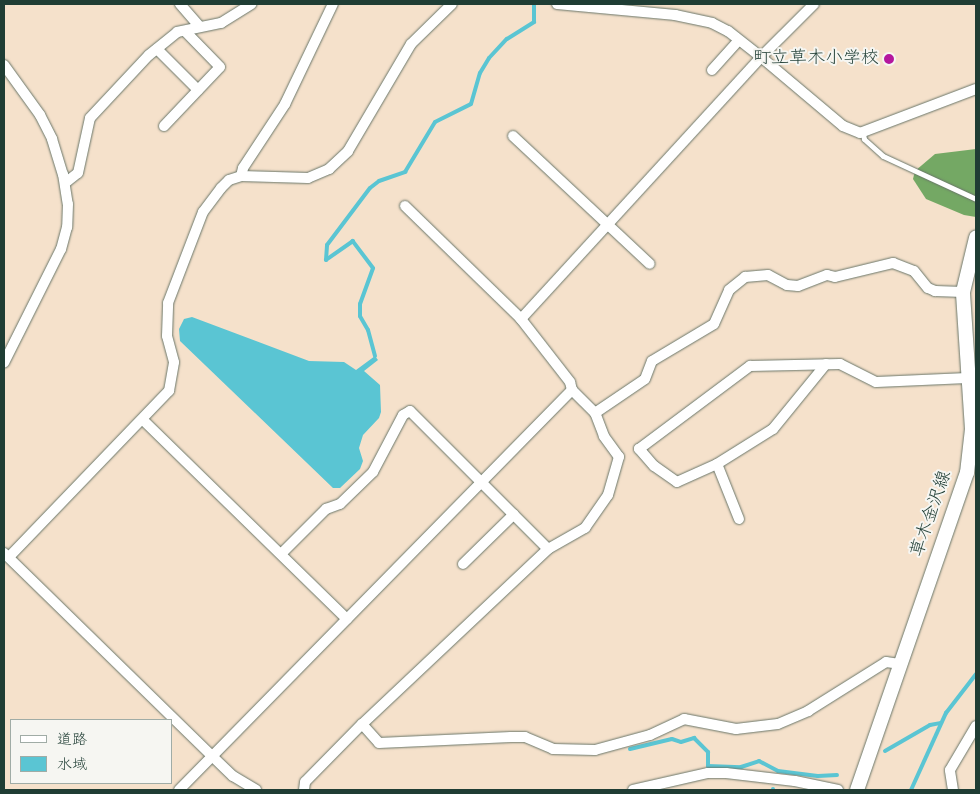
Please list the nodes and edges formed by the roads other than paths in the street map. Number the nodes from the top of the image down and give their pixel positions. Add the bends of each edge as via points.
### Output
1 (180, 4) edge
2 (251, 4) edge
3 (333, 4) edge
4 (452, 4) edge
5 (558, 4) edge
6 (814, 4) edge
7 (200, 27) junction
8 (185, 31) junction
9 (739, 40) junction
10 (157, 49) junction
11 (761, 57) junction
12 (4, 65) edge
13 (712, 70) dead end
14 (976, 89) edge
15 (198, 90) junction
16 (164, 126) dead end
17 (863, 133) junction
18 (513, 136) dead end
19 (241, 176) junction
20 (66, 183) junction
21 (976, 199) edge
22 (406, 206) dead end
23 (607, 226) junction
24 (976, 238) edge
25 (650, 264) dead end
26 (964, 292) junction
27 (521, 319) junction
28 (4, 363) edge
29 (826, 364) junction
30 (968, 378) junction
31 (572, 390) junction
32 (595, 413) junction
33 (143, 420) junction
34 (974, 429) edge
35 (717, 464) junction
36 (482, 482) junction
37 (514, 514) junction
38 (739, 520) dead end
39 (548, 549) junction
40 (6, 554) edge
41 (281, 554) junction
42 (463, 564) dead end
43 (347, 619) junction
44 (901, 664) junction
45 (362, 724) junction
46 (976, 726) edge
47 (212, 756) junction
48 (179, 790) edge
49 (256, 790) edge
50 (304, 790) edge
51 (632, 790) edge
52 (838, 790) edge
53 (857, 790) edge
54 (953, 790) edge

1 - 7 street
2 - 7 street via 221,23
3 - 19 street via 285,104
4 - 19 street via 411,44 340,160 308,178
5 - 9 street via 675,15 712,23
6 - 11 street
7 - 8 street
8 - 10 street via 177,32
8 - 15 street via 220,67
9 - 11 street
9 - 13 street
10 - 15 street
10 - 20 street via 90,118 78,173
11 - 17 street via 843,126
11 - 23 street
12 - 20 street via 40,115
14 - 17 street
15 - 16 street
17 - 21 lane via 864,139 883,156
18 - 23 street
19 - 33 street via 221,188 203,212 173,285 166,324 174,362 173,378 162,401
20 - 28 street via 67,227 60,248
22 - 27 street
23 - 25 street
23 - 27 street
24 - 26 main road, 草木金沢線
26 - 30 main road, 草木金沢線
26 - 32 street via 935,291 928,288 914,270 894,263 836,277 827,275 798,286 787,285 768,275 745,277 729,290 714,324 652,361 645,379
27 - 31 street via 570,382
29 - 30 street via 840,364 876,382
29 - 35 street via 772,429
29 - 35 street via 750,366 639,449 654,466 677,482
30 - 34 main road, 草木金沢線
31 - 32 street
31 - 36 street
32 - 39 street via 604,436 619,457 608,494 585,528
33 - 40 street
33 - 41 street
34 - 44 main road, 草木金沢線 via 967,473
35 - 38 street
36 - 37 street
36 - 41 street via 410,411 403,415 373,472 340,504 326,509
36 - 43 street
37 - 39 street
37 - 42 street
39 - 45 street
40 - 47 street
41 - 43 street
43 - 47 street
44 - 45 street via 886,662 808,711 778,724 736,729 684,719 650,735 595,750 553,749 525,737 511,736 379,743
44 - 53 main road, 草木金沢線
45 - 50 street via 305,782
46 - 54 street via 950,770
47 - 48 street
47 - 49 street via 233,776
51 - 52 street via 708,773 726,773

